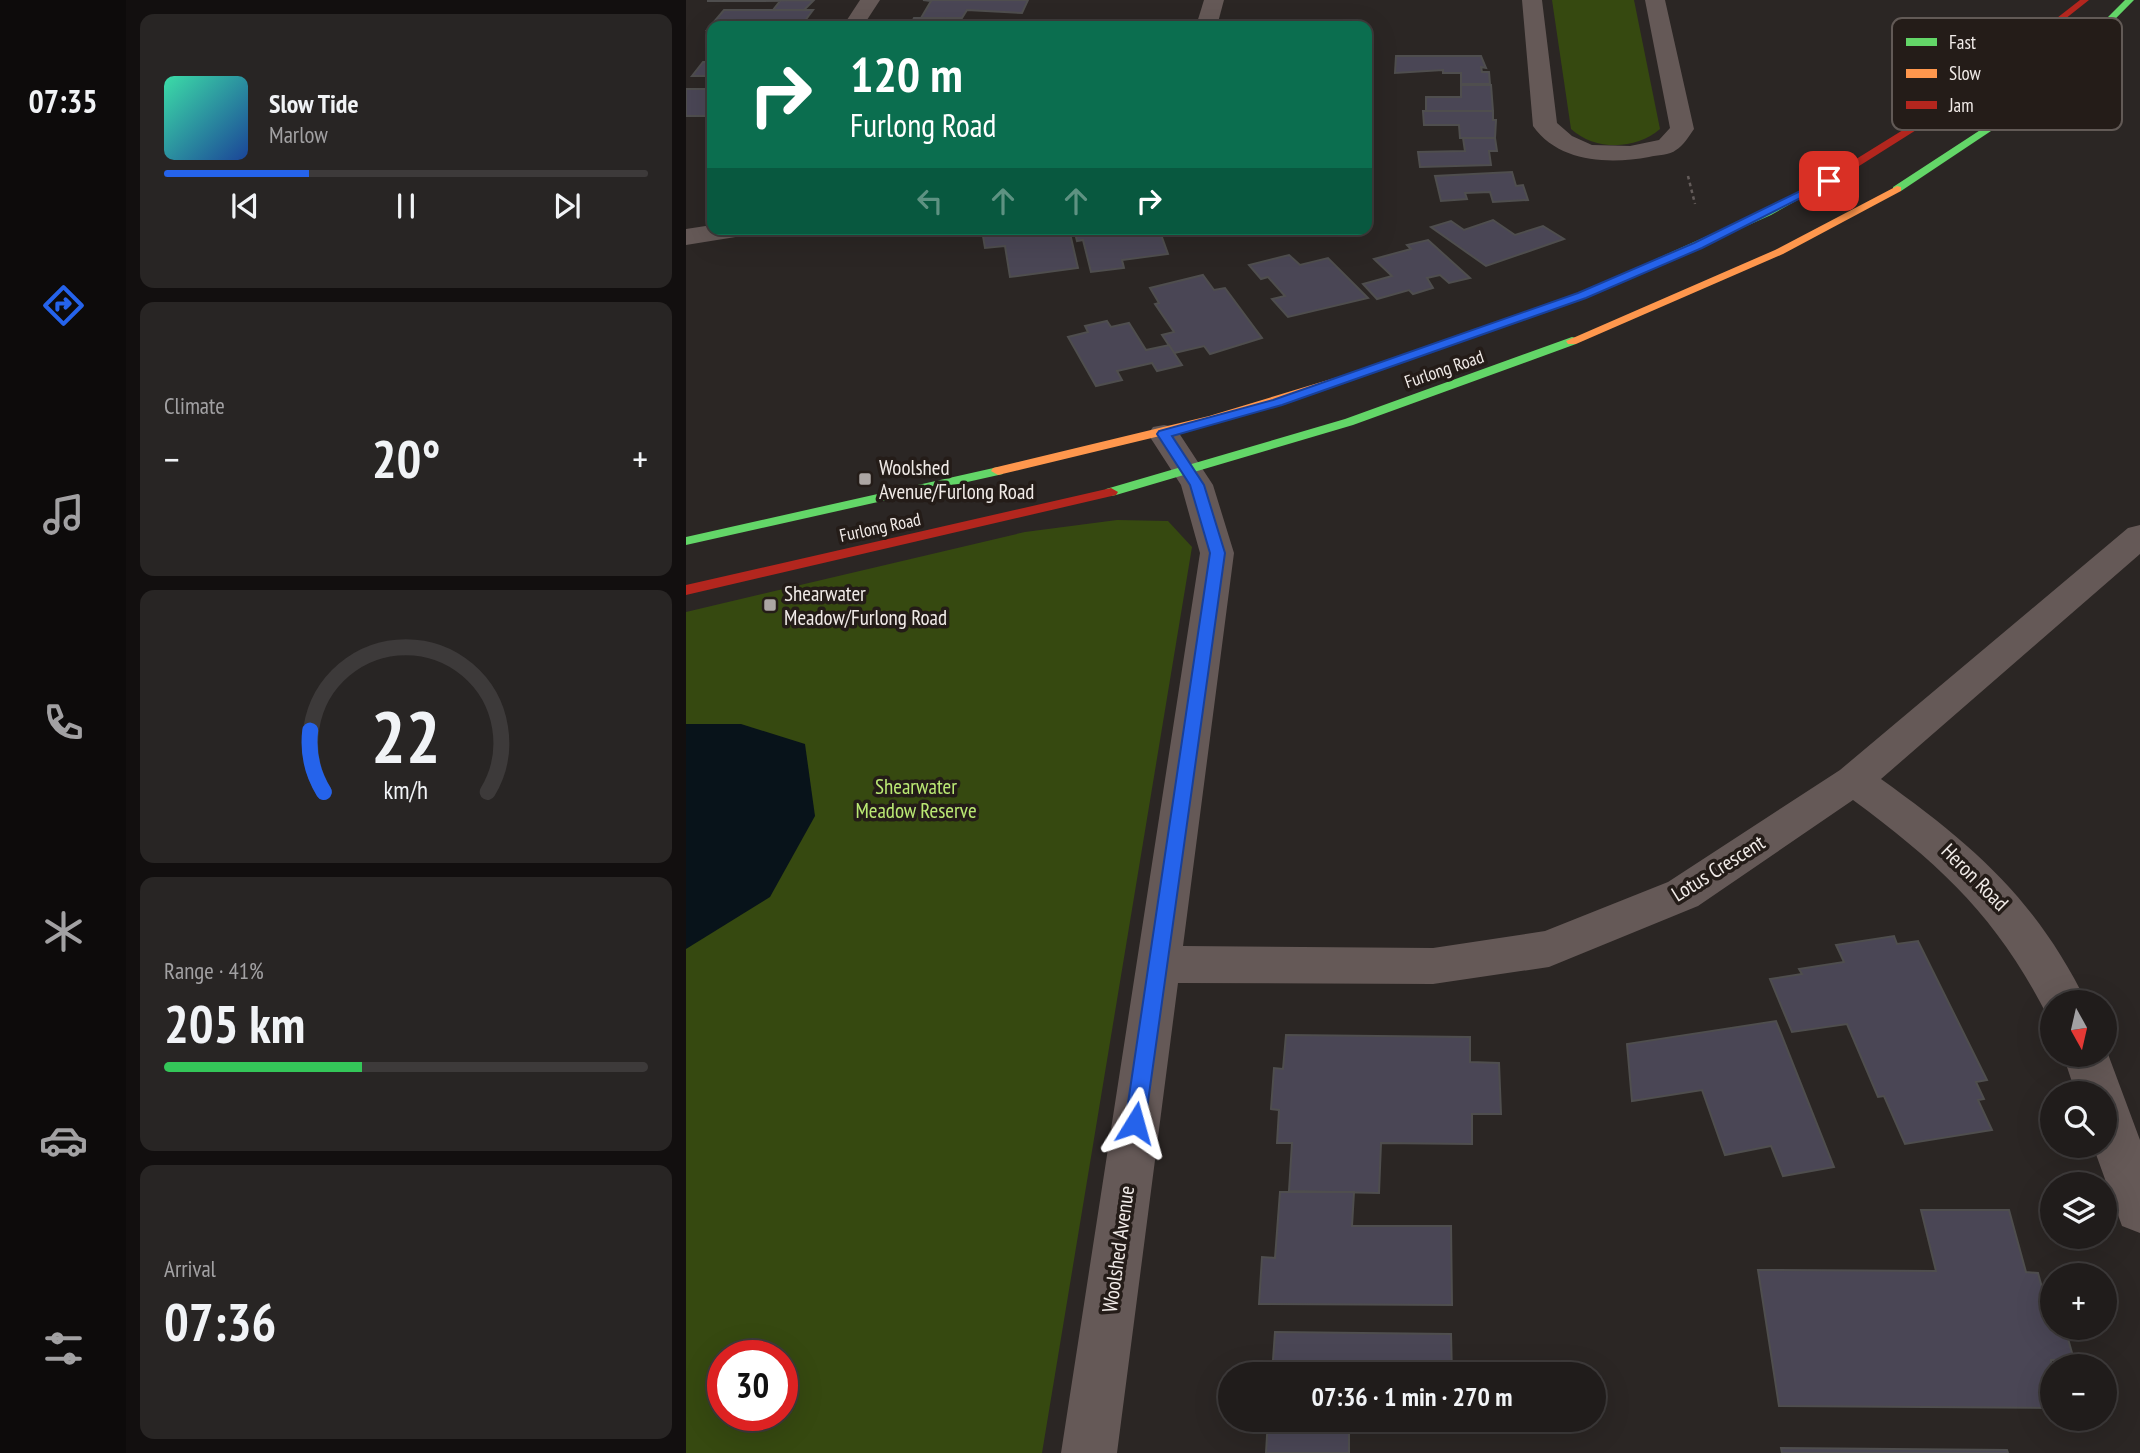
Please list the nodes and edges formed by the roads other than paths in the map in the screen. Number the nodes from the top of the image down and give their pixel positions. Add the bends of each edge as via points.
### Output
1 (870, 0) edge
2 (1214, 0) edge
3 (1532, 0) edge
4 (1655, 0) edge
5 (2085, 0) edge
6 (2130, 0) edge
7 (2062, 18) edge
8 (2112, 18) edge
9 (856, 21) edge
10 (1208, 21) edge
11 (1911, 130) edge
12 (1985, 130) edge
13 (707, 233) edge
14 (686, 237) edge
15 (1164, 434) junction
16 (1189, 472) junction
17 (2140, 536) edge
18 (686, 541) edge
19 (686, 590) edge
20 (1854, 780) junction
21 (1158, 964) junction
22 (2058, 990) edge
23 (2117, 1144) edge
24 (2140, 1209) edge
25 (1089, 1453) edge

1 - 9 street
2 - 10 street
3 - 4 street via 1545,126 1588,152 1630,153 1667,146 1682,129
5 - 7 main road, Furlong Road
6 - 8 main road, Furlong Road
11 - 15 main road, Furlong Road via 1829,181 1744,224 1582,296 1277,402
12 - 16 main road, Furlong Road via 1878,201 1746,269 1520,363
13 - 14 street
15 - 16 street, Woolshed Avenue
15 - 18 main road, Furlong Road
16 - 19 main road, Furlong Road via 983,524
16 - 21 street, Woolshed Avenue via 1217,553
17 - 20 street, Lotus Crescent
20 - 21 street, Lotus Crescent via 1683,894 1549,949 1433,966
20 - 22 street, Heron Road via 1938,840 1980,879 2009,909
21 - 25 street, Woolshed Avenue
23 - 24 street

